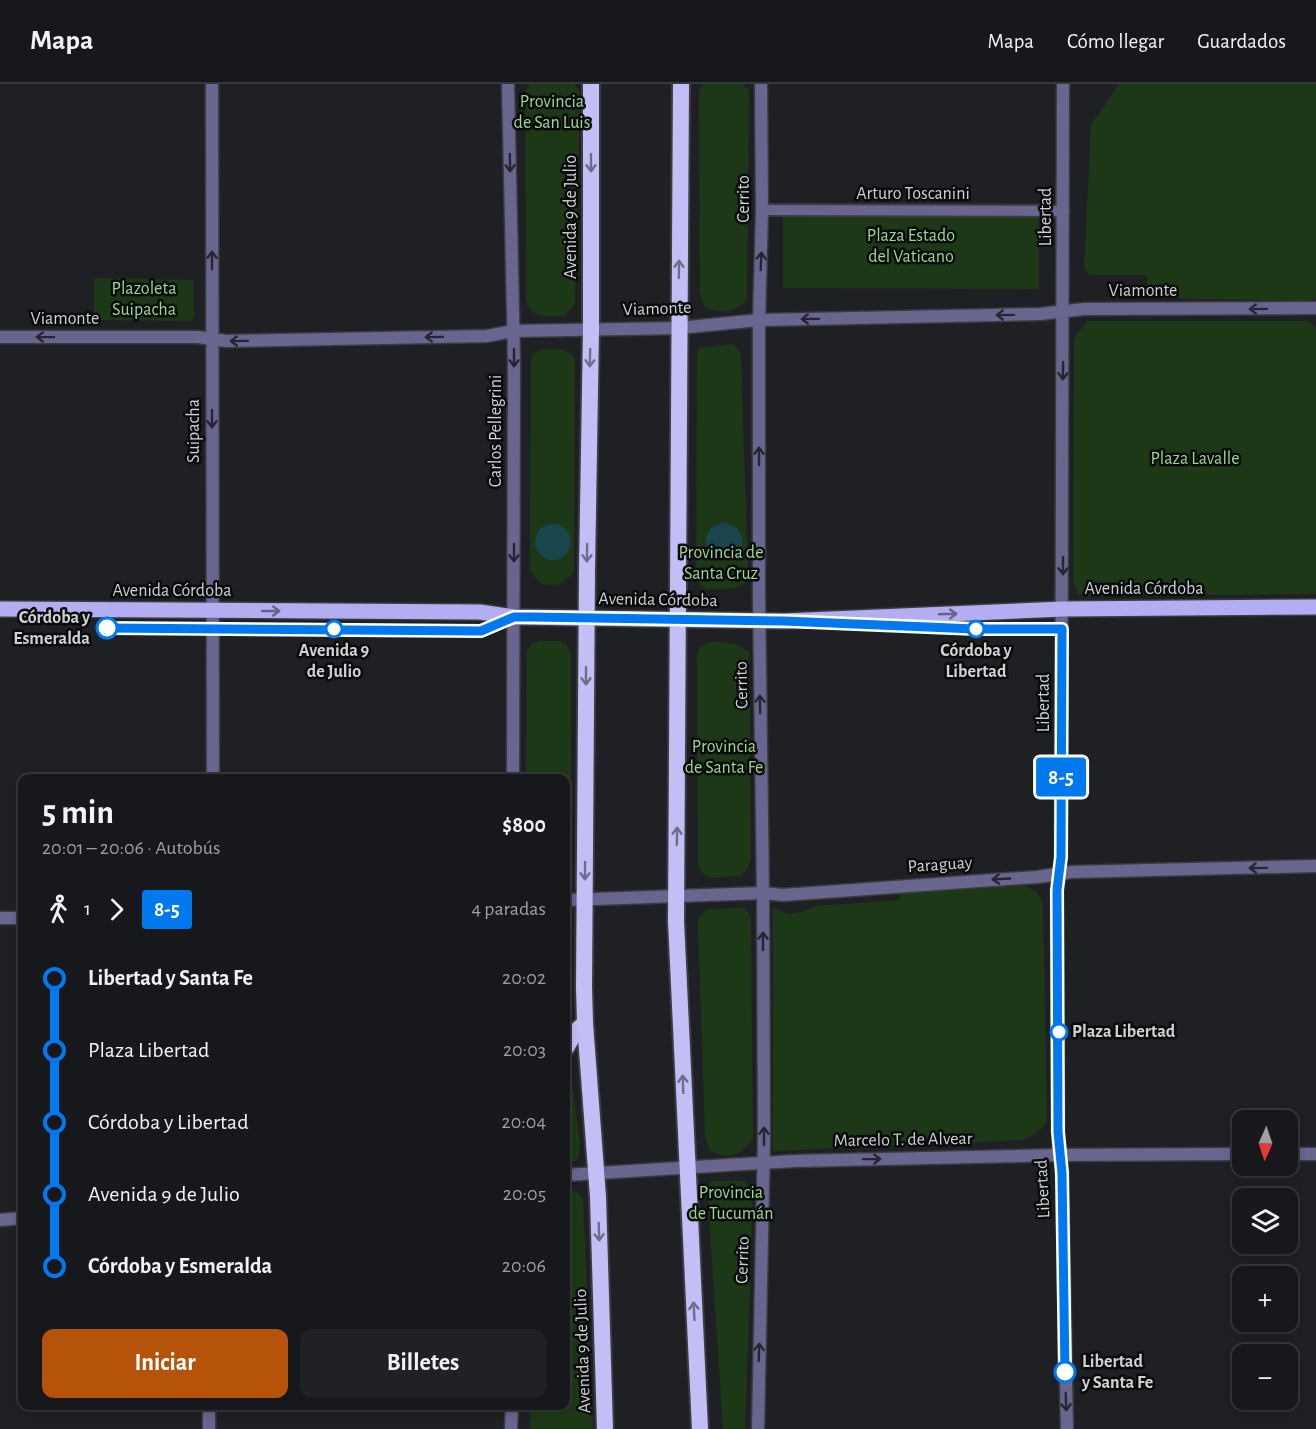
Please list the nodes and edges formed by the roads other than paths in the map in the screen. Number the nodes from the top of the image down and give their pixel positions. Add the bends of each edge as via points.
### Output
1 (212, 84) edge
2 (508, 84) edge
3 (591, 84) edge
4 (681, 84) edge
5 (761, 84) edge
6 (1064, 84) edge
7 (762, 210) junction
8 (1064, 211) junction
9 (1316, 308) edge
10 (1064, 312) junction
11 (759, 320) junction
12 (679, 328) junction
13 (591, 330) junction
14 (513, 331) junction
15 (0, 337) edge
16 (212, 339) junction
17 (1316, 608) edge
18 (0, 609) edge
19 (1063, 609) junction
20 (212, 611) junction
21 (514, 617) junction
22 (587, 618) junction
23 (679, 620) junction
24 (759, 621) junction
25 (213, 774) edge
26 (513, 774) edge
27 (1316, 866) edge
28 (1059, 874) junction
29 (763, 893) junction
30 (676, 895) junction
31 (585, 899) junction
32 (570, 900) edge
33 (0, 918) edge
34 (18, 918) edge
35 (585, 1023) junction
36 (570, 1038) edge
37 (1232, 1154) edge
38 (1298, 1154) edge
39 (1316, 1154) edge
40 (1059, 1155) junction
41 (764, 1163) junction
42 (687, 1168) junction
43 (597, 1174) junction
44 (570, 1175) edge
45 (18, 1218) edge
46 (0, 1220) edge
47 (209, 1410) edge
48 (512, 1410) edge
49 (209, 1429) edge
50 (511, 1429) edge
51 (605, 1429) edge
52 (700, 1429) edge
53 (758, 1429) edge
54 (1067, 1429) edge

16 -> 1 street, Suipacha
2 -> 14 street, Carlos Pellegrini
3 -> 13 highway, Avenida 9 de Julio
12 -> 4 highway
5 - 7 street, Cerrito
6 - 8 street, Libertad
7 - 8 street, Arturo Toscanini
11 -> 7 street, Cerrito
8 - 10 street, Libertad
9 -> 10 street, Viamonte
10 -> 11 street, Viamonte
10 -> 19 street, Libertad
11 - 12 street, Viamonte
24 -> 11 street, Cerrito
12 - 13 street, Viamonte
12 - 23 highway
13 - 14 street, Viamonte
13 -> 22 highway, Avenida 9 de Julio
14 -> 16 street, Viamonte via 487,336
14 -> 21 street, Carlos Pellegrini
16 -> 15 street, Viamonte
16 -> 20 street, Suipacha
17 - 19 main road, Avenida Córdoba
18 - 20 main road, Avenida Córdoba
24 -> 19 main road, Avenida Córdoba
19 - 28 street, Libertad
20 -> 21 main road, Avenida Córdoba via 480,612
20 - 25 street, Suipacha
21 - 22 main road, Avenida Córdoba
21 - 26 street, Carlos Pellegrini
22 - 23 main road, Avenida Córdoba
22 -> 31 highway, Avenida 9 de Julio
23 - 24 main road, Avenida Córdoba
30 -> 23 highway
29 -> 24 street, Cerrito
27 -> 28 street, Paraguay
28 -> 29 street, Paraguay
28 - 40 street, Libertad
29 - 30 street, Paraguay
41 -> 29 street, Cerrito
30 - 31 street, Paraguay
42 -> 30 highway
31 - 32 street, Paraguay
31 - 35 highway, Avenida 9 de Julio
33 - 34 street
35 - 36 highway
35 - 43 highway, Avenida 9 de Julio
37 - 40 street, Marcelo T. de Alvear
38 - 39 street
41 -> 40 street, Marcelo T. de Alvear
40 -> 54 street, Libertad
41 - 42 street, Marcelo T. de Alvear
53 -> 41 street, Cerrito
42 - 43 street, Marcelo T. de Alvear
52 -> 42 highway
43 - 44 street, Marcelo T. de Alvear
43 -> 51 highway, Avenida 9 de Julio
45 - 46 street
47 - 49 street
48 - 50 street

